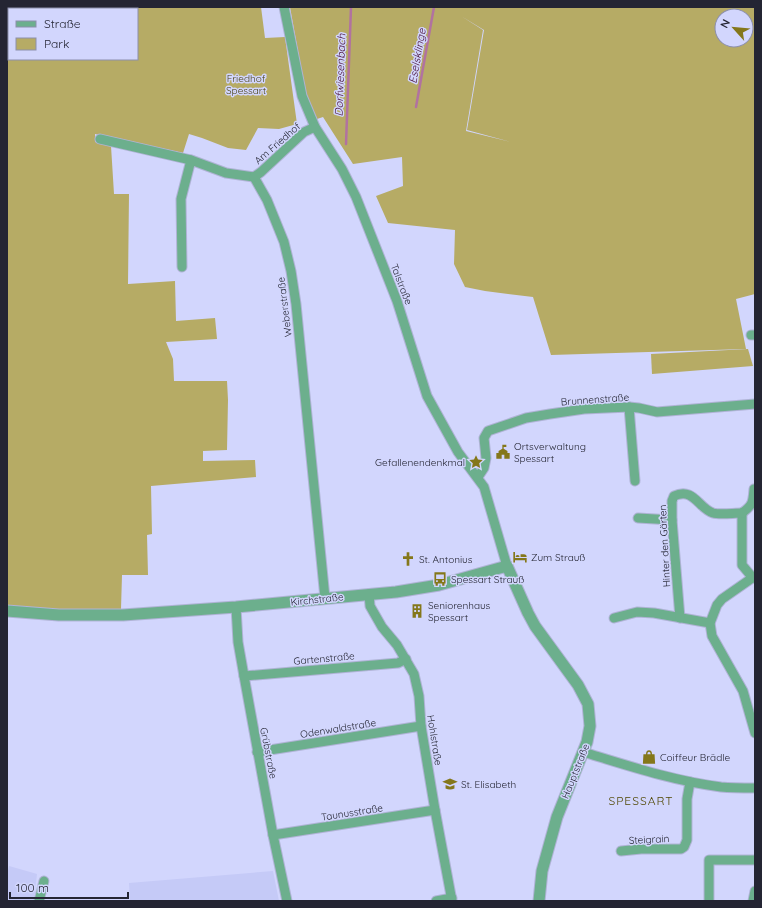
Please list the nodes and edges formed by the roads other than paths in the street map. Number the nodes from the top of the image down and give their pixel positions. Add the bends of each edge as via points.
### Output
1 (284, 7) edge
2 (315, 127) junction
3 (100, 139) dead end
4 (191, 160) junction
5 (254, 177) junction
6 (182, 267) dead end
7 (755, 404) edge
8 (629, 407) junction
9 (478, 477) junction
10 (635, 481) dead end
11 (754, 489) edge
12 (742, 513) junction
13 (638, 518) dead end
14 (672, 520) junction
15 (507, 566) junction
16 (754, 577) edge
17 (369, 594) junction
18 (325, 598) junction
19 (236, 607) junction
20 (7, 611) edge
21 (614, 618) dead end
22 (680, 618) junction
23 (710, 623) junction
24 (406, 659) junction
25 (244, 676) junction
26 (421, 726) junction
27 (755, 733) edge
28 (257, 752) junction
29 (583, 752) junction
30 (690, 782) junction
31 (755, 788) edge
32 (435, 810) junction
33 (273, 835) junction
34 (621, 851) dead end
35 (755, 860) edge
36 (44, 881) dead end
37 (755, 891) edge
38 (452, 900) edge
39 (39, 901) edge
40 (288, 901) edge
41 (436, 901) edge
42 (539, 901) edge
43 (709, 901) edge
44 (753, 901) edge

1 - 2 street, Talstraße via 302,96
2 - 5 street, Am Friedhof via 304,132
2 - 9 street, Talstraße via 342,169 356,197 397,301 427,396 458,452
3 - 4 street
4 - 5 street via 226,173
4 - 6 street via 181,199
5 - 18 street, Weberstraße via 267,200 284,242 291,271
7 - 8 street, Brunnenstraße via 658,412
8 - 9 street, Brunnenstraße via 584,409 526,418 488,431 484,438 484,468
8 - 10 street
9 - 15 street, Talstraße via 487,493
11 - 12 street via 754,501
12 - 14 street, Hinter den Gärten via 711,512 690,495 678,494 672,501
12 - 16 street via 742,565
13 - 14 street
14 - 22 street, Hinter den Gärten
15 - 17 street, Kirchstraße via 439,585
15 - 29 street, Hauptstraße via 535,626 578,685 588,704 590,726 588,742
16 - 23 street via 716,605
17 - 18 street, Kirchstraße
17 - 24 street, Hohlstraße via 370,606
18 - 19 street, Kirchstraße
19 - 20 street, Kirchstraße via 123,615 59,615
19 - 25 street, Grübstraße via 238,642
21 - 22 street via 637,612
22 - 23 street
23 - 27 street via 712,636 743,691
24 - 25 street, Gartenstraße via 398,663
24 - 26 street, Hohlstraße via 414,674
25 - 28 street, Grübstraße
26 - 28 street, Odenwaldstraße
26 - 32 street, Hohlstraße
28 - 33 street, Grübstraße
29 - 30 street
29 - 42 street, Hauptstraße via 557,817 542,871
30 - 31 street via 722,787
30 - 34 street, Steigrain via 687,799 687,840 684,847
32 - 33 street, Taunusstraße
32 - 38 street, Hohlstraße
33 - 40 street, Grübstraße
35 - 43 street via 709,860
36 - 39 street
37 - 44 street
38 - 41 street

